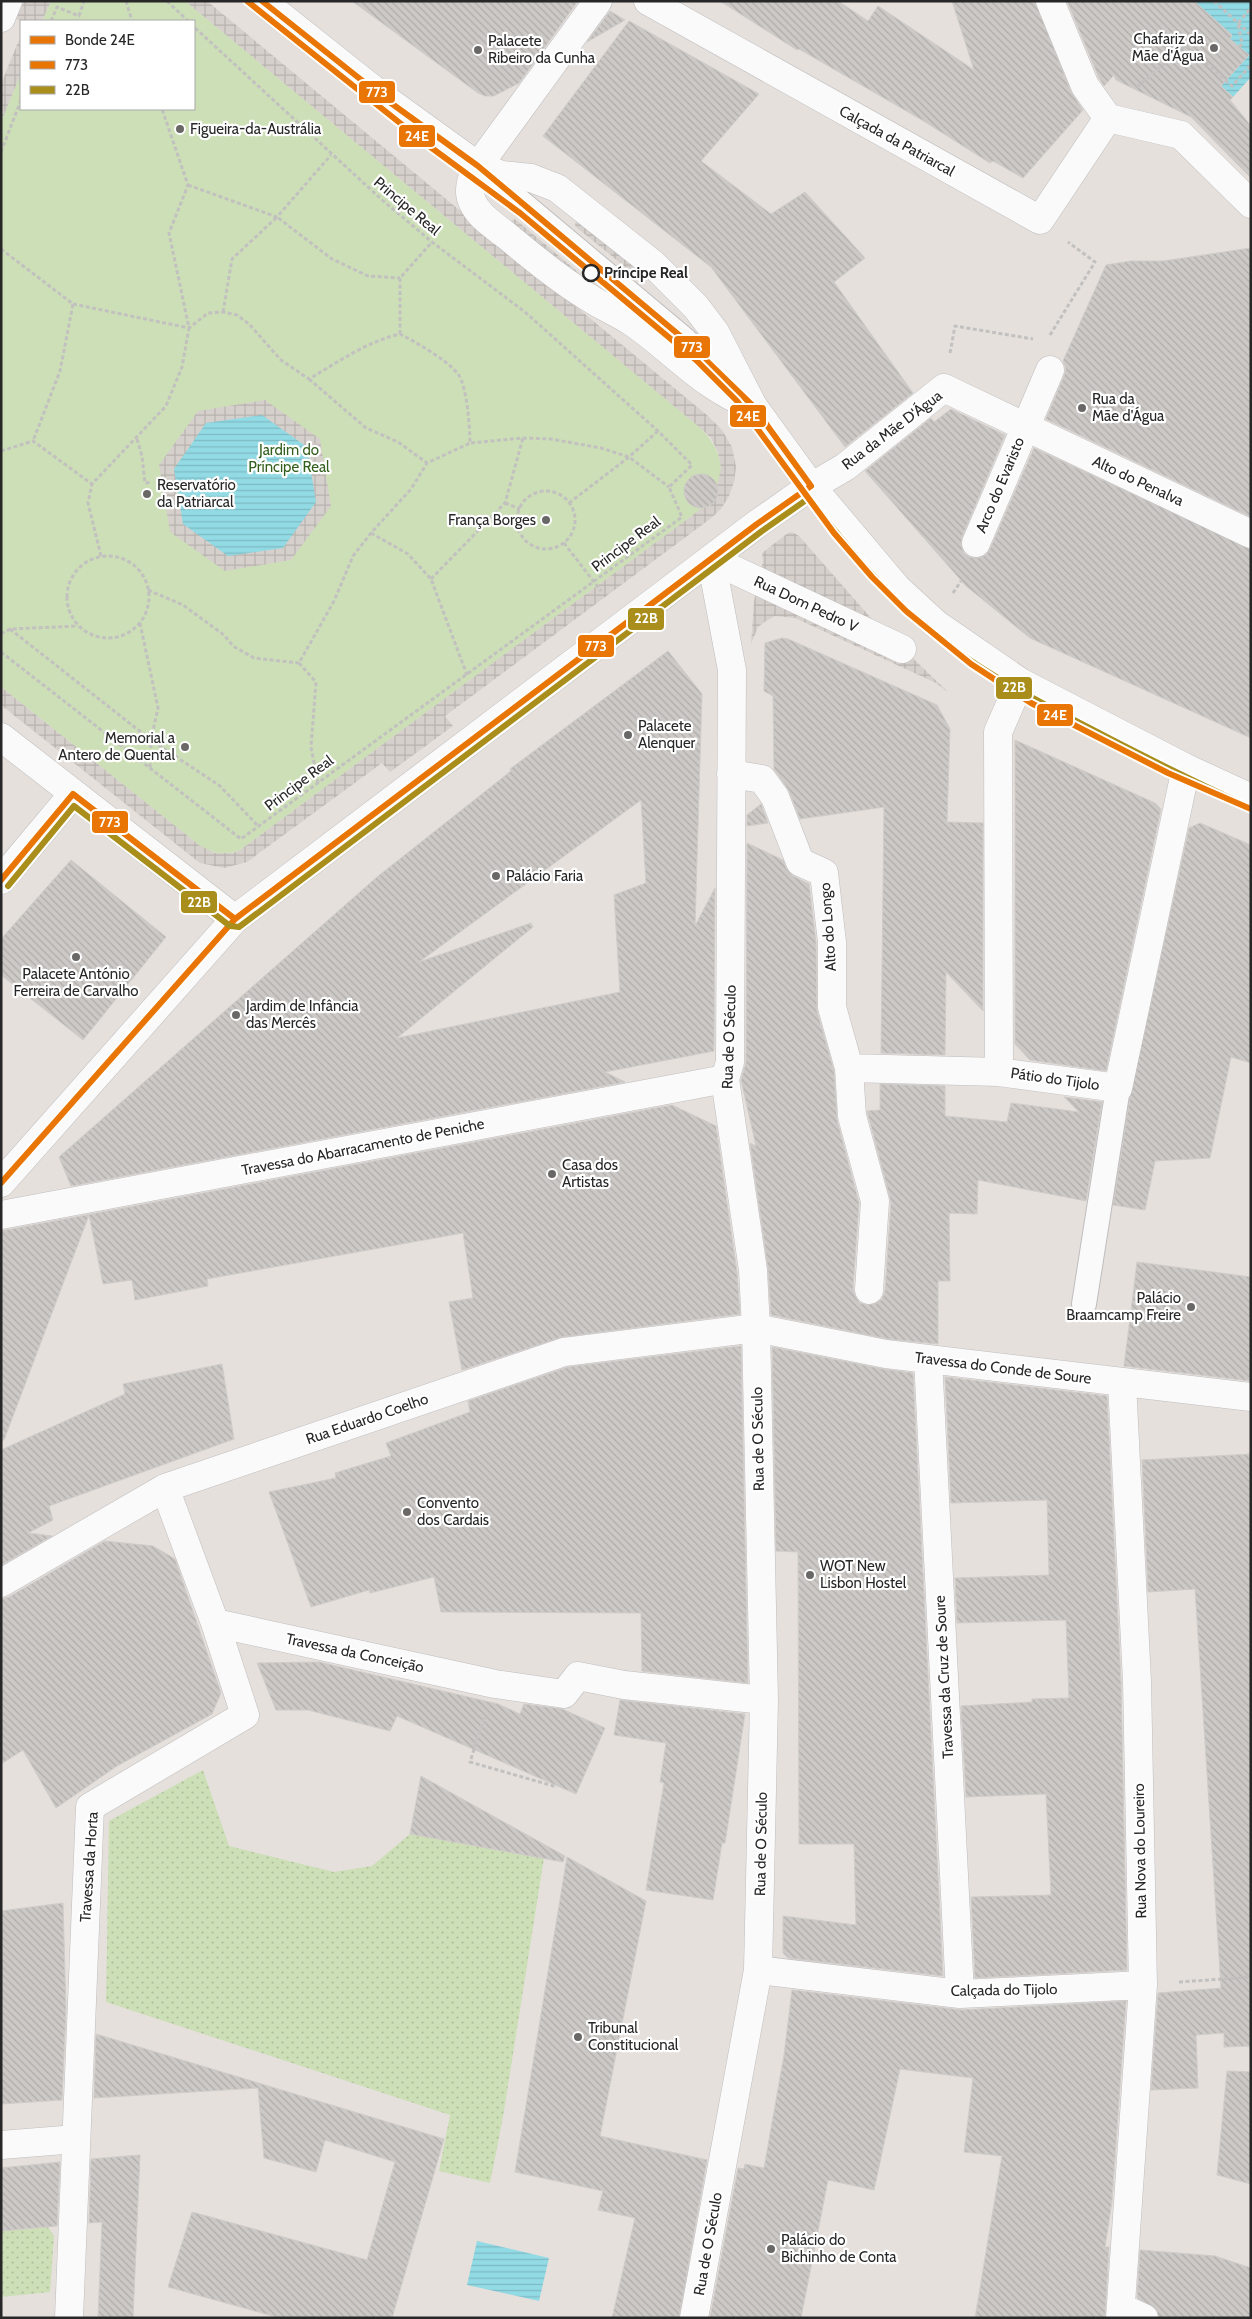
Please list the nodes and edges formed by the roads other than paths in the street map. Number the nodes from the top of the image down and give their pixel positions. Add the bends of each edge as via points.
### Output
1 (8, 1) edge
2 (262, 1) edge
3 (598, 1) edge
4 (648, 1) edge
5 (1050, 1) edge
6 (1, 18) edge
7 (1108, 118) junction
8 (478, 166) junction
9 (1251, 204) edge
10 (1050, 370) dead end
11 (753, 406) junction
12 (1024, 428) junction
13 (811, 486) junction
14 (1251, 534) edge
15 (976, 542) dead end
16 (711, 559) junction
17 (902, 649) dead end
18 (1020, 682) junction
19 (1, 737) edge
20 (1186, 768) junction
21 (731, 774) junction
22 (73, 794) junction
23 (1251, 798) edge
24 (1, 880) edge
25 (235, 919) junction
26 (849, 1068) junction
27 (999, 1072) junction
28 (725, 1079) junction
29 (1118, 1088) junction
30 (1, 1183) edge
31 (1, 1215) edge
32 (868, 1290) dead end
33 (1084, 1304) dead end
34 (756, 1328) junction
35 (928, 1359) junction
36 (1122, 1383) junction
37 (1251, 1397) edge
38 (165, 1488) junction
39 (1, 1583) edge
40 (215, 1623) junction
41 (764, 1700) junction
42 (758, 1970) junction
43 (1143, 1985) junction
44 (960, 1994) junction
45 (76, 2139) junction
46 (1, 2145) edge
47 (1129, 2315) edge
48 (69, 2318) edge
49 (694, 2318) edge

1 - 6 street
2 - 8 street via 384,98
3 - 8 street
4 - 7 street, Calçada da Patriarcal via 1040,220
5 - 7 street via 1086,86
7 - 9 street via 1181,135
8 - 11 street via 502,175 531,178 557,188 653,264 696,307 715,332
8 - 11 street via 470,184 470,195 478,212 554,275 634,323 694,374 736,401
10 - 12 street
11 - 13 street
12 - 13 street, Rua da Mãe D'Água via 944,388 845,467
12 - 14 street, Alto do Penalva
12 - 15 street, Arco do Evaristo
13 - 16 street, Rua da Mãe D'Água
13 - 18 street via 910,600 936,624
16 - 17 street, Rua Dom Pedro V
16 - 21 street, Rua de O Século via 732,670
16 - 25 street, Rua da Mãe D'Água
18 - 20 street
18 - 27 street, Pátio do Tijolo via 998,732
19 - 22 street
20 - 23 street
20 - 29 street, Pátio do Tijolo
21 - 26 street, Alto do Longo via 762,779 775,798 800,862 824,874 832,942 832,1007
21 - 28 street, Rua de O Século via 730,1062
22 - 24 street
22 - 25 street
25 - 30 street, Rua da Mãe D'Água
26 - 27 street
26 - 32 street, Alto do Longo via 852,1116 875,1202
27 - 29 street, Pátio do Tijolo
28 - 31 street, Travessa do Abarracamento de Peniche
28 - 34 street, Rua de O Século via 753,1270
29 - 33 lane
34 - 35 street, Travessa do Conde de Soure via 886,1354
34 - 38 street, Rua Eduardo Coelho via 564,1352
34 - 41 street, Rua de O Século
35 - 36 street, Travessa do Conde de Soure
35 - 44 street, Travessa da Cruz de Soure
36 - 37 street, Travessa do Conde de Soure
36 - 43 street, Rua Nova do Loureiro via 1137,1681
38 - 39 street, Rua Eduardo Coelho
38 - 40 street, Travessa da Horta
40 - 41 street, Travessa da Conceição via 495,1684 564,1694 578,1676 624,1685
40 - 45 street, Travessa da Horta via 245,1715 90,1807
41 - 42 street, Rua de O Século
42 - 44 street, Calçada do Tijolo
42 - 49 street, Rua de O Século
43 - 44 street, Calçada do Tijolo
43 - 47 street, Rua Nova do Loureiro
45 - 46 street
45 - 48 street, Travessa da Horta

